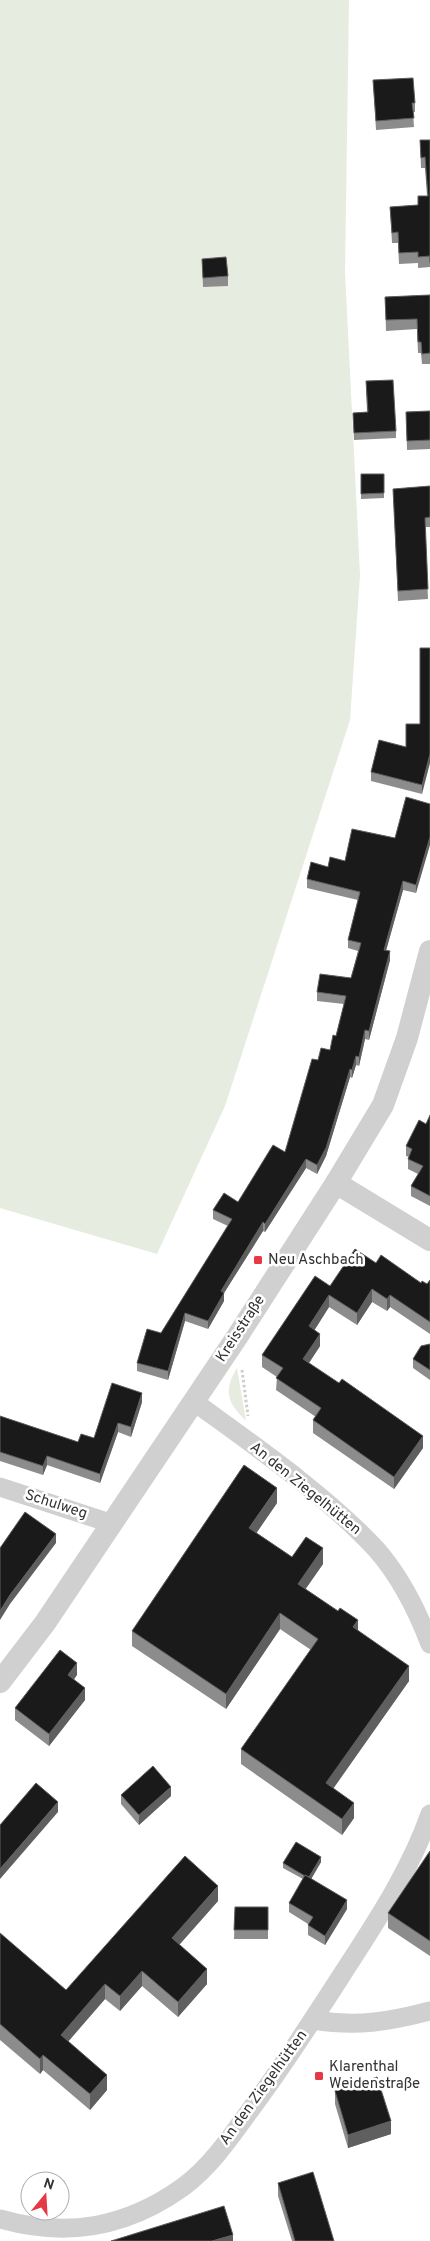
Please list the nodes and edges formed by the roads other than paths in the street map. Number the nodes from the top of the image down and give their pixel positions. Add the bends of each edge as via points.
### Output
1 (430, 951) edge
2 (336, 1183) junction
3 (430, 1240) edge
4 (193, 1401) junction
5 (0, 1487) edge
6 (112, 1524) junction
7 (430, 1644) edge
8 (0, 1682) edge
9 (430, 1814) edge
10 (430, 2011) edge
11 (313, 2020) junction
12 (0, 2219) edge

1 - 2 street, Kreisstraße via 383,1105
2 - 3 street
2 - 4 street, Kreisstraße
4 - 6 street, Kreisstraße
4 - 7 street, An den Ziegelhütten via 348,1521 376,1550 404,1588
5 - 6 street, Schulweg
6 - 8 street, Kreisstraße via 46,1623
9 - 11 street, An den Ziegelhütten via 399,1884
10 - 11 street via 369,2024
11 - 12 street, An den Ziegelhütten via 226,2142 205,2167 171,2195 134,2215 107,2223 52,2229

